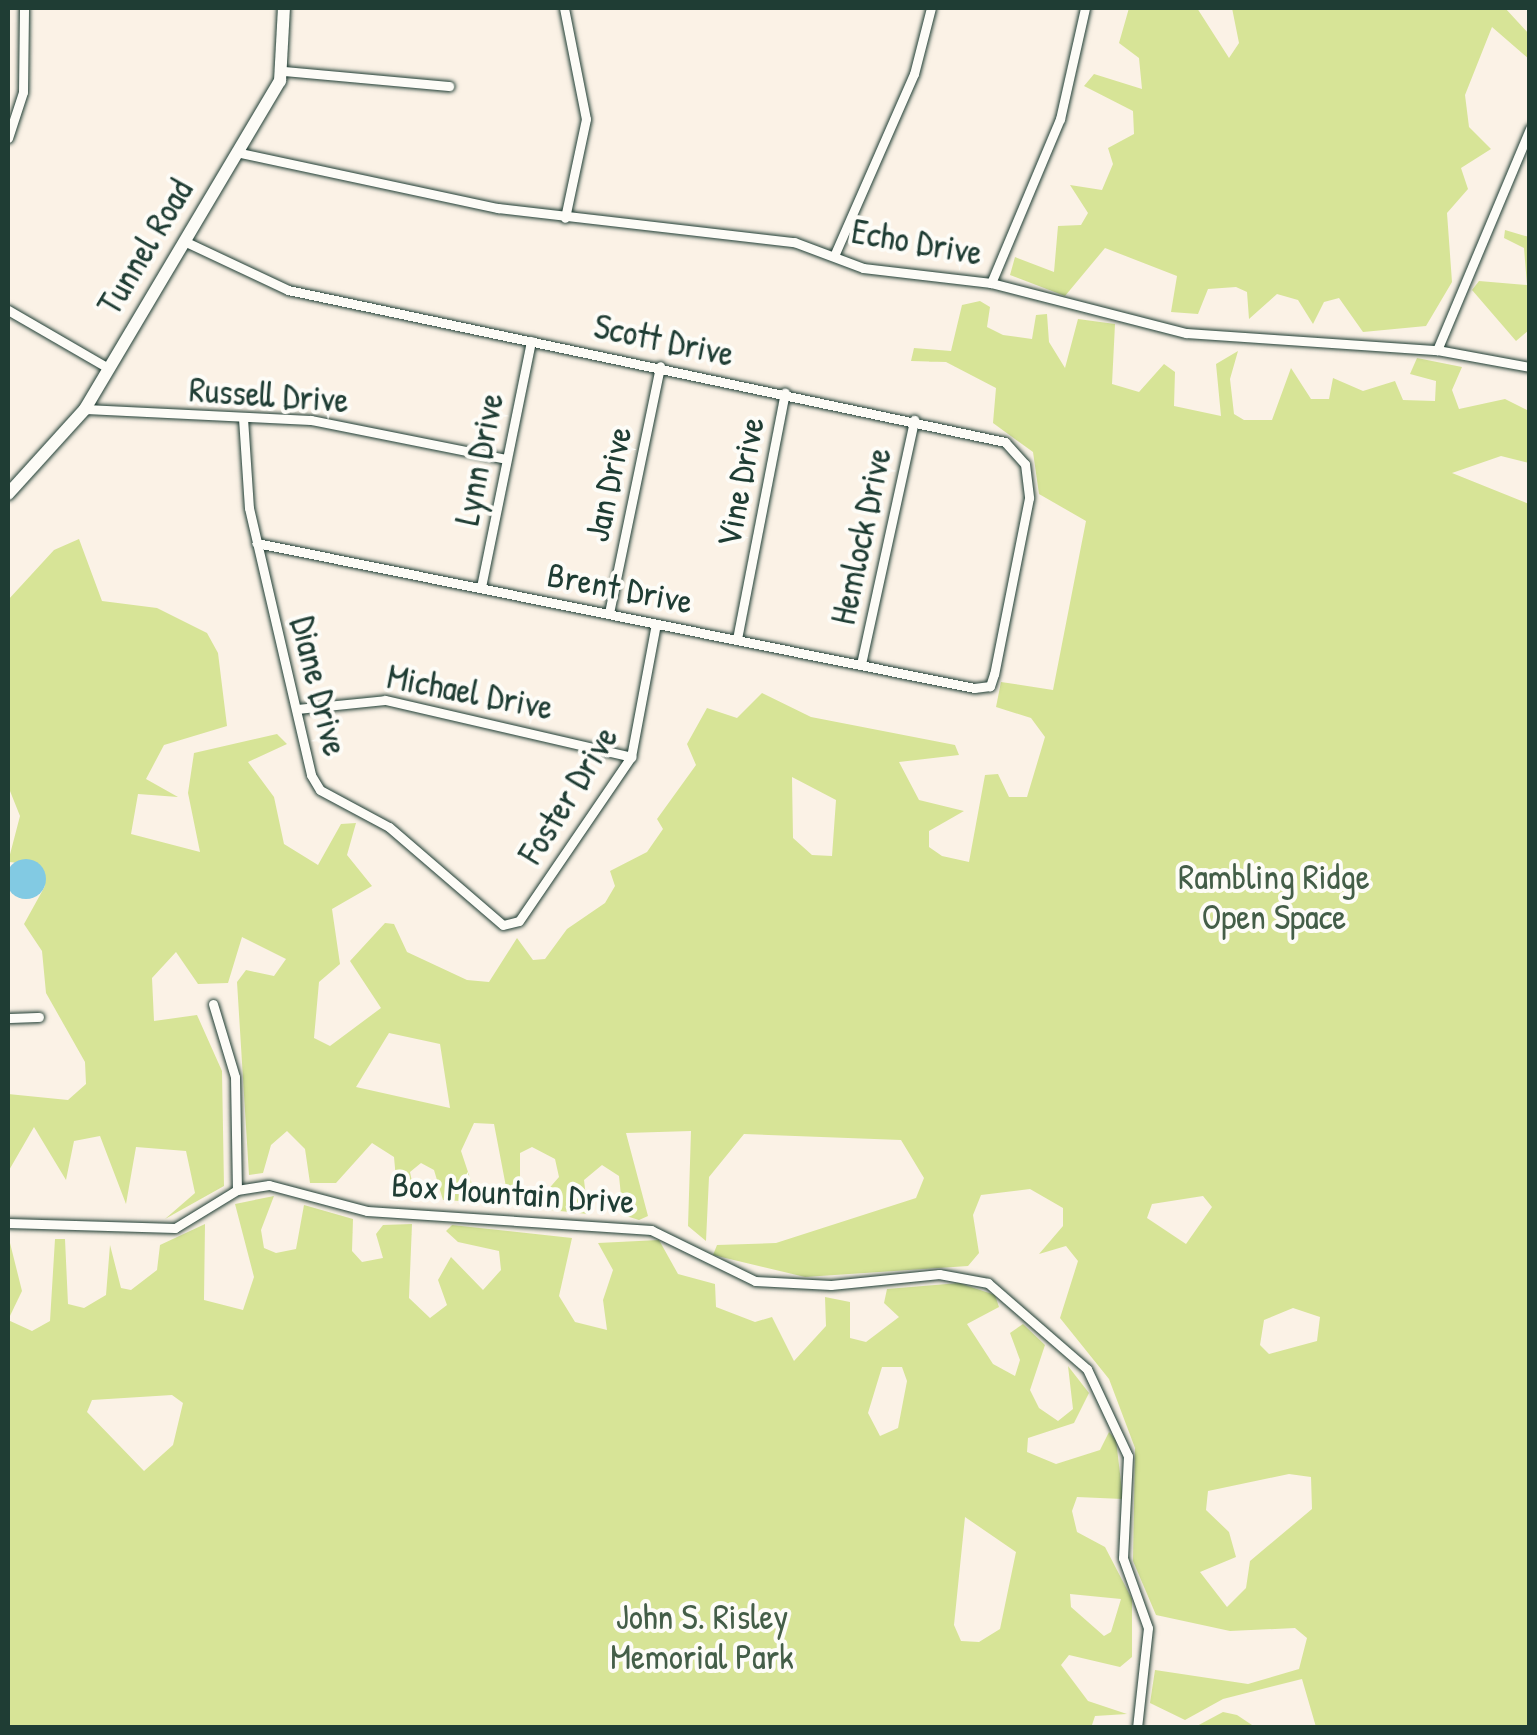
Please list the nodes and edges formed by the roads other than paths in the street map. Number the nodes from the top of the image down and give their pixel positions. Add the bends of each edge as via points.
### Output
1 (24, 8) edge
2 (284, 8) edge
3 (564, 8) edge
4 (931, 8) edge
5 (1085, 8) edge
6 (283, 71) junction
7 (449, 86) dead end
8 (1530, 129) edge
9 (8, 138) edge
10 (236, 152) junction
11 (565, 218) junction
12 (184, 241) junction
13 (834, 256) junction
14 (991, 283) junction
15 (8, 310) edge
16 (531, 341) junction
17 (1437, 350) junction
18 (660, 366) junction
19 (1530, 367) edge
20 (108, 368) junction
21 (785, 393) junction
22 (85, 410) junction
23 (242, 418) junction
24 (914, 420) junction
25 (506, 459) junction
26 (8, 494) edge
27 (257, 543) junction
28 (481, 588) junction
29 (610, 613) junction
30 (656, 624) junction
31 (737, 639) junction
32 (861, 664) junction
33 (974, 688) joint
34 (297, 709) junction
35 (631, 757) junction
36 (511, 926) joint
37 (214, 1004) dead end
38 (39, 1017) dead end
39 (8, 1018) edge
40 (238, 1190) junction
41 (8, 1224) edge
42 (1137, 1728) edge

1 - 9 street via 23,92
2 - 6 main road, Tunnel Road
3 - 11 street via 586,118
4 - 13 street via 914,74
5 - 14 street via 1060,118
6 - 7 street
6 - 10 main road, Tunnel Road
8 - 17 street
10 - 11 street, Echo Drive
10 - 12 main road, Tunnel Road
11 - 13 street, Echo Drive via 736,232
12 - 16 street, Scott Drive via 260,282
12 - 20 main road, Tunnel Road
13 - 14 street, Echo Drive
14 - 17 street, Echo Drive via 1186,334
15 - 20 street
16 - 18 street, Scott Drive
16 - 25 street, Lynn Drive
17 - 19 street, Echo Drive
18 - 21 street, Scott Drive
18 - 29 street, Jan Drive
20 - 22 main road, Tunnel Road
21 - 24 street, Scott Drive
21 - 31 street, Vine Drive
22 - 23 street, Russell Drive
22 - 26 main road, Tunnel Road
23 - 25 street, Russell Drive via 340,424
23 - 27 street, Diane Drive
24 - 32 street, Hemlock Drive
24 - 33 street, Scott Drive via 1019,452 1030,498 994,674 990,686
25 - 28 street, Lynn Drive
27 - 28 street, Brent Drive
27 - 34 street, Diane Drive
28 - 29 street, Brent Drive
29 - 30 street, Brent Drive
30 - 31 street, Brent Drive
30 - 35 street, Foster Drive
31 - 32 street, Brent Drive
32 - 33 street, Brent Drive
34 - 35 street, Michael Drive via 385,700
34 - 36 street, Diane Drive via 320,790 390,827 478,909
35 - 36 street, Foster Drive
37 - 40 street via 235,1077
38 - 39 street
40 - 41 street via 175,1228
40 - 42 street, Box Mountain Drive via 280,1187 367,1211 651,1230 732,1275 781,1285 939,1274 999,1288 1087,1369 1128,1456 1123,1558 1148,1628

